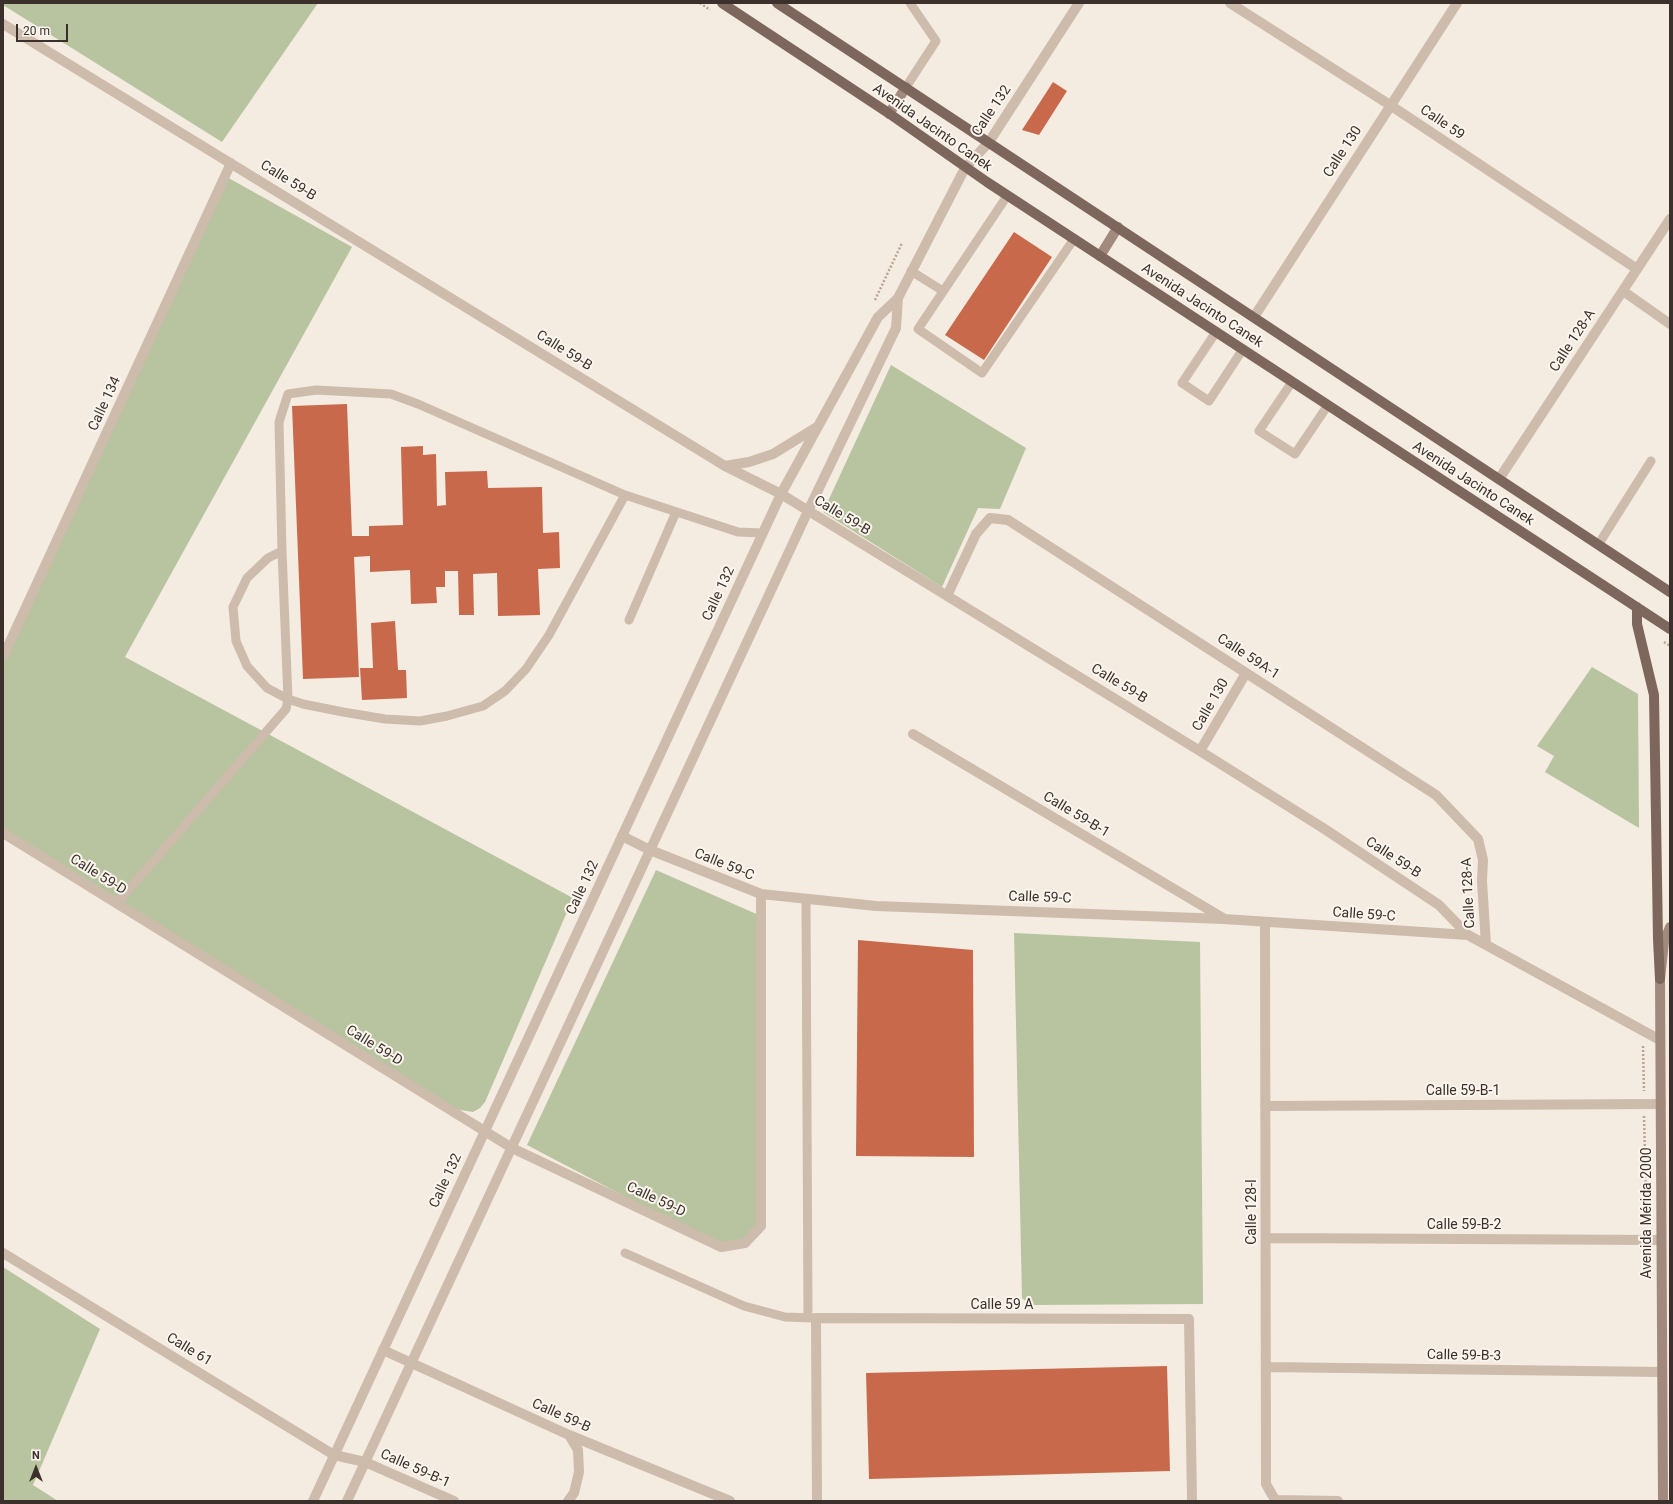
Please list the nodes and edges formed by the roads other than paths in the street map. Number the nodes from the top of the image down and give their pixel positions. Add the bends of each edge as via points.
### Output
1 (722, 3) edge
2 (777, 3) edge
3 (910, 3) edge
4 (1079, 3) edge
5 (1230, 3) edge
6 (1457, 3) edge
7 (3, 24) edge
8 (906, 87) junction
9 (1390, 106) junction
10 (889, 114) junction
11 (989, 142) junction
12 (231, 163) junction
13 (965, 168) junction
14 (1008, 196) junction
15 (1670, 219) edge
16 (1118, 227) junction
17 (1074, 239) junction
18 (1100, 256) junction
19 (1637, 269) junction
20 (911, 271) junction
21 (943, 291) junction
22 (1622, 291) junction
23 (898, 298) junction
24 (1254, 317) junction
25 (1670, 324) edge
26 (1216, 332) junction
27 (1243, 349) junction
28 (1292, 382) junction
29 (1328, 405) junction
30 (818, 426) junction
31 (1651, 461) dead end
32 (725, 466) junction
33 (1498, 479) junction
34 (781, 494) junction
35 (626, 495) junction
36 (808, 511) junction
37 (676, 512) junction
38 (763, 533) junction
39 (1598, 545) junction
40 (282, 551) junction
41 (1670, 592) edge
42 (947, 596) junction
43 (1637, 607) junction
44 (629, 620) dead end
45 (1670, 629) edge
46 (3, 657) edge
47 (1246, 673) junction
48 (288, 699) junction
49 (913, 734) dead end
50 (1200, 751) junction
51 (3, 833) edge
52 (622, 836) junction
53 (1478, 839) joint
54 (650, 850) junction
55 (761, 894) junction
56 (806, 899) junction
57 (117, 903) junction
58 (1224, 919) junction
59 (1265, 922) junction
60 (1670, 927) edge
61 (1468, 935) junction
62 (1486, 945) junction
63 (1660, 979) junction
64 (1660, 1040) junction
65 (1661, 1104) junction
66 (1265, 1106) junction
67 (485, 1131) junction
68 (512, 1148) junction
69 (1266, 1238) junction
70 (1662, 1240) junction
71 (3, 1253) edge
72 (625, 1253) dead end
73 (812, 1318) junction
74 (383, 1350) junction
75 (411, 1363) junction
76 (1266, 1367) junction
77 (1662, 1372) junction
78 (569, 1436) junction
79 (334, 1455) junction
80 (365, 1462) junction
81 (313, 1501) edge
82 (347, 1501) edge
83 (454, 1501) edge
84 (568, 1501) edge
85 (730, 1501) edge
86 (817, 1501) edge
87 (1192, 1501) edge
88 (1338, 1501) edge
89 (1663, 1501) edge

1 - 10 main road, Avenida Jacinto Canek
2 - 8 main road, Avenida Jacinto Canek
3 - 8 lane via 936,41
4 - 11 street, Calle 132
5 - 9 street, Calle 59
6 - 9 street, Calle 130
7 - 12 street, Calle 59-B
8 - 10 main road
8 - 11 main road, Avenida Jacinto Canek
9 - 19 street, Calle 59
9 - 24 street, Calle 130
10 - 13 main road, Avenida Jacinto Canek
11 - 13 street, Calle 132
11 - 16 main road, Avenida Jacinto Canek
12 - 32 street, Calle 59-B
12 - 46 street, Calle 134
13 - 14 main road, Avenida Jacinto Canek
13 - 20 street, Calle 132
14 - 17 main road, Avenida Jacinto Canek
14 - 21 lane
15 - 19 street, Calle 128-A
16 - 18 main road
16 - 24 main road, Avenida Jacinto Canek
17 - 18 main road, Avenida Jacinto Canek
17 - 21 lane via 982,373 918,329
18 - 26 main road, Avenida Jacinto Canek
19 - 22 street, Calle 128-A
20 - 21 lane
20 - 23 street, Calle 132
22 - 25 street
22 - 33 street, Calle 128-A
23 - 30 street, Calle 132 via 878,317
23 - 36 street, Calle 132 via 896,328
24 - 33 main road, Avenida Jacinto Canek
26 - 27 main road, Avenida Jacinto Canek
26 - 27 lane via 1182,383 1209,401
27 - 28 main road, Avenida Jacinto Canek
28 - 29 main road, Avenida Jacinto Canek
28 - 29 lane via 1260,431 1295,454
29 - 43 main road, Avenida Jacinto Canek
30 - 32 street via 773,454 750,462
30 - 34 street, Calle 132
31 - 39 lane
32 - 34 street, Calle 59-B
33 - 39 main road, Avenida Jacinto Canek
34 - 36 street, Calle 59-B
34 - 38 street, Calle 132
35 - 37 lane
35 - 40 lane via 391,394 316,390 288,394 279,422
35 - 48 lane via 549,635 521,674 505,691 483,706 420,721 385,719 343,712
36 - 42 street, Calle 59-B
36 - 54 street, Calle 132
37 - 38 lane via 738,532
37 - 44 lane
38 - 52 street, Calle 132
39 - 41 main road, Avenida Jacinto Canek
40 - 48 lane
40 - 48 lane via 268,558 247,578 233,607 236,641 247,666 267,688
42 - 47 street, Calle 59A-1 via 976,534 990,518 1008,520
42 - 50 street, Calle 59-B
43 - 45 main road, Avenida Jacinto Canek
43 - 63 main road via 1637,624 1654,695
47 - 50 street, Calle 130
47 - 53 street, Calle 59A-1 via 1436,795
48 - 57 lane via 286,709
49 - 58 street, Calle 59-B-1
50 - 61 street, Calle 59-B via 1439,905
51 - 57 street, Calle 59-D
52 - 54 street, Calle 59-C
52 - 67 street, Calle 132
53 - 62 street, Calle 128-A via 1483,860
54 - 55 street, Calle 59-C
54 - 68 street, Calle 132
55 - 56 street, Calle 59-C
55 - 68 street, Calle 59-D via 761,1226 745,1243 721,1247
56 - 58 street, Calle 59-C via 876,906
56 - 73 lane
57 - 67 street, Calle 59-D
58 - 59 street, Calle 59-C
59 - 61 street, Calle 59-C
59 - 66 street, Calle 128-I
60 - 63 main road, Avenida Mérida 2000 via 1664,942
61 - 62 street, Calle 59-B
62 - 64 street, Calle 59-B
63 - 64 main road, Avenida Mérida 2000
64 - 65 main road, Avenida Mérida 2000
65 - 66 street, Calle 59-B-1
65 - 70 main road, Avenida Mérida 2000
66 - 69 street, Calle 128-I
67 - 68 street, Calle 59-D
67 - 74 street, Calle 132
68 - 75 street, Calle 132
69 - 70 street, Calle 59-B-2
69 - 76 street, Calle 128-I
70 - 77 main road, Avenida Mérida 2000
71 - 79 street, Calle 61
72 - 73 lane via 744,1306 785,1317
73 - 86 street
73 - 87 street, Calle 59 A via 1189,1319
74 - 75 street, Calle 59-B
74 - 79 street, Calle 132
75 - 78 street, Calle 59-B
75 - 80 street, Calle 132
76 - 77 street, Calle 59-B-3
76 - 88 street, Calle 128-I via 1266,1484 1275,1500
77 - 89 main road, Avenida Mérida 2000
78 - 84 street via 578,1450 579,1472 574,1493
78 - 85 street, Calle 59-B
79 - 80 street, Calle 61
79 - 81 street, Calle 132
80 - 82 street, Calle 132
80 - 83 street, Calle 59-B-1

